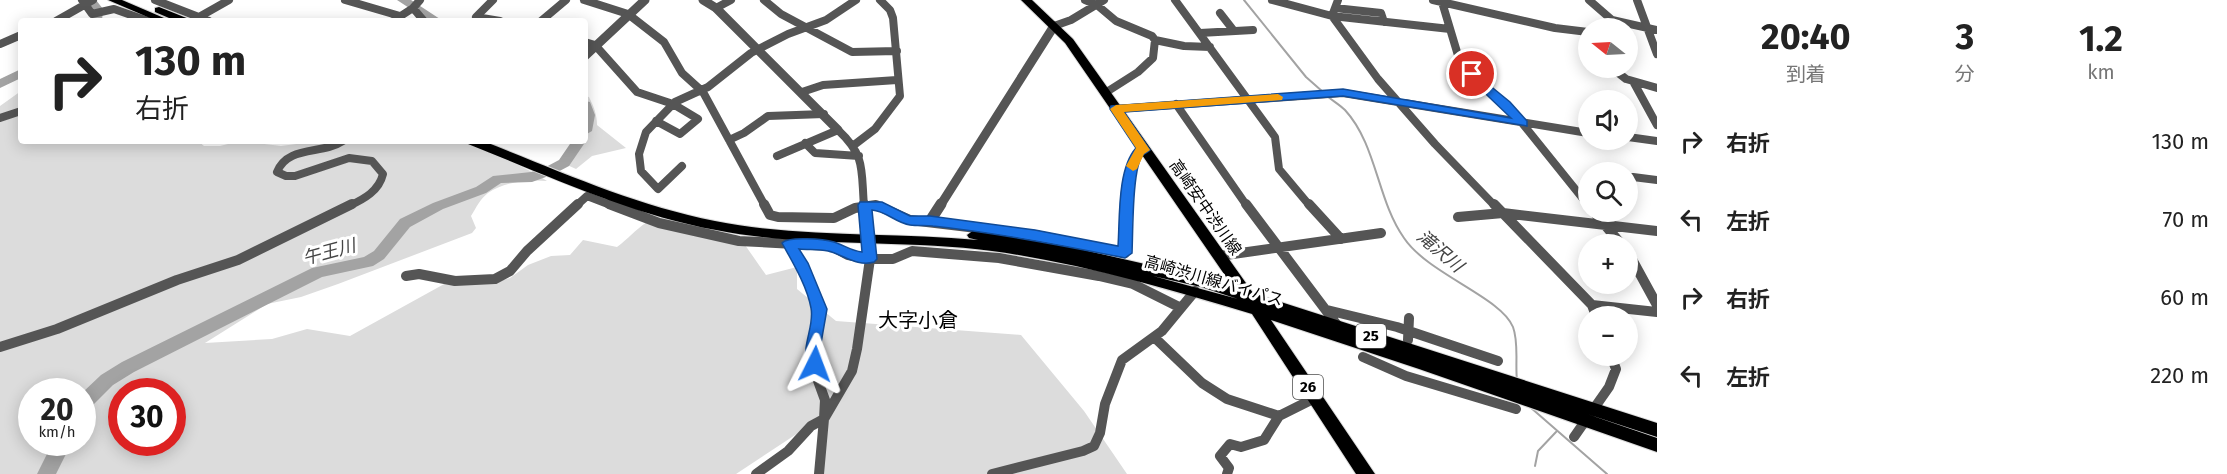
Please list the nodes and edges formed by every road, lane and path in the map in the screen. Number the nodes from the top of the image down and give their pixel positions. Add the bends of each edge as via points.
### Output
1 (112, 0) edge
2 (135, 0) edge
3 (155, 0) edge
4 (229, 0) edge
5 (345, 0) edge
6 (493, 0) edge
7 (566, 0) edge
8 (585, 0) edge
9 (645, 0) edge
10 (703, 0) edge
11 (731, 0) edge
12 (764, 0) edge
13 (856, 0) edge
14 (880, 0) edge
15 (1026, 0) edge
16 (1085, 0) edge
17 (1104, 0) edge
18 (1175, 0) edge
19 (1272, 0) edge
20 (1589, 0) edge
21 (1637, 0) edge
22 (1437, 1) edge
23 (87, 2) edge
24 (417, 4) edge
25 (1098, 5) junction
26 (1335, 8) edge
27 (716, 9) junction
28 (1220, 13) dead end
29 (628, 14) junction
30 (400, 16) junction
31 (199, 17) joint
32 (61, 18) edge
33 (140, 18) edge
34 (158, 18) edge
35 (178, 18) edge
36 (397, 18) edge
37 (422, 18) edge
38 (482, 18) edge
39 (545, 18) edge
40 (1610, 18) edge
41 (1054, 26) junction
42 (808, 27) junction
43 (1638, 27) edge
44 (1450, 29) junction
45 (1647, 29) junction
46 (1253, 30) dead end
47 (1657, 30) edge
48 (1234, 31) junction
49 (1578, 31) edge
50 (1200, 33) junction
51 (18, 36) edge
52 (1155, 40) junction
53 (588, 43) edge
54 (0, 44) edge
55 (595, 45) junction
56 (1210, 47) junction
57 (759, 51) junction
58 (897, 51) junction
59 (588, 53) edge
60 (1657, 54) edge
61 (1625, 78) edge
62 (897, 80) junction
63 (1634, 82) junction
64 (1657, 88) edge
65 (700, 90) junction
66 (802, 92) junction
67 (1105, 93) junction
68 (1246, 99) junction
69 (1400, 103) junction
70 (673, 104) junction
71 (1176, 104) junction
72 (1116, 109) junction
73 (18, 112) edge
74 (824, 114) junction
75 (0, 118) edge
76 (656, 121) junction
77 (1523, 124) junction
78 (1657, 125) edge
79 (838, 130) junction
80 (1578, 132) edge
81 (1638, 138) edge
82 (729, 140) junction
83 (1657, 141) edge
84 (805, 143) junction
85 (340, 144) edge
86 (480, 144) edge
87 (496, 144) edge
88 (854, 145) junction
89 (1144, 150) junction
90 (777, 156) dead end
91 (859, 156) junction
92 (682, 166) dead end
93 (1638, 178) edge
94 (1657, 180) edge
95 (1578, 193) edge
96 (865, 205) junction
97 (1503, 213) junction
98 (1458, 217) dead end
99 (930, 220) junction
100 (1602, 222) edge
101 (1605, 225) junction
102 (1657, 231) edge
103 (868, 233) junction
104 (1381, 233) dead end
105 (1613, 234) edge
106 (1341, 239) junction
107 (789, 243) junction
108 (1281, 248) junction
109 (1219, 256) junction
110 (870, 259) junction
111 (1638, 270) edge
112 (406, 276) dead end
113 (1195, 291) junction
114 (1252, 303) junction
115 (1592, 305) joint
116 (1657, 305) edge
117 (1181, 308) junction
118 (1327, 310) junction
119 (1657, 312) edge
120 (1409, 318) dead end
121 (1337, 325) junction
122 (1408, 335) junction
123 (1155, 338) junction
124 (0, 347) edge
125 (1363, 357) dead end
126 (1615, 366) edge
127 (1497, 376) junction
128 (1315, 398) junction
129 (1516, 409) dead end
130 (1589, 414) junction
131 (1279, 416) junction
132 (824, 419) junction
133 (1657, 430) edge
134 (1574, 437) dead end
135 (1657, 445) edge
136 (756, 474) edge
137 (819, 474) edge
138 (992, 474) edge
139 (1227, 474) edge
140 (1366, 474) edge

1 - 34 main road
2 - 35 main road
3 - 31 street
4 - 31 street
5 - 30 street
6 - 38 street via 476,17
7 - 39 street
8 - 29 street
9 - 29 street
10 - 27 street
11 - 27 street
12 - 42 street via 781,14
13 - 42 street via 841,12
14 - 58 street via 890,9
15 - 41 main road, 高崎安中渋川線 / 26
16 - 25 street
17 - 25 street
18 - 50 street
19 - 26 street
20 - 40 street
21 - 45 street
22 - 44 street
22 - 49 street
23 - 32 street
23 - 33 street via 92,14 118,9
24 - 30 street
24 - 37 street
25 - 41 street
25 - 52 street via 1116,21
26 - 44 street via 1384,22
26 - 69 street
27 - 57 street
28 - 48 street
29 - 55 street
29 - 65 street via 664,42 682,74
30 - 36 street
41 - 67 main road, 高崎安中渋川線 / 26
41 - 99 street
42 - 57 street
42 - 58 street via 852,52
43 - 45 street
44 - 77 street via 1460,62
45 - 47 street
45 - 60 street
46 - 48 street
48 - 50 street
50 - 56 street
51 - 54 street
52 - 56 street
52 - 67 street via 1153,58
53 - 55 street
55 - 59 street
55 - 70 street via 637,92
56 - 68 street
57 - 65 street
57 - 66 street
58 - 62 street
61 - 63 street
62 - 66 street via 823,86
62 - 88 street via 899,99 875,129
63 - 64 street
63 - 78 street
65 - 70 street
65 - 82 street
66 - 74 street
67 - 72 main road, 高崎安中渋川線 / 26
68 - 69 street via 1343,93
68 - 71 street
68 - 106 street via 1275,137 1279,169
69 - 77 street
69 - 97 street
70 - 76 street
70 - 76 street via 698,119 680,134
71 - 72 street
71 - 108 street via 1221,172
72 - 89 main road, 高崎安中渋川線 / 26
73 - 75 street
74 - 79 street
74 - 82 street via 768,116
76 - 92 street via 643,137 638,160 641,171 658,189
77 - 80 street
77 - 95 street
79 - 84 street
79 - 88 street
81 - 83 street
82 - 96 street via 770,215 789,219 834,218
84 - 90 street
84 - 91 street via 815,153
85 - 124 street via 289,156 277,172 295,176 349,158 372,161 383,174 381,183 359,201 238,260
86 - 103 main road, 高崎渋川線バイパス / 25 via 667,215 763,232
87 - 103 main road, 高崎渋川線バイパス / 25 via 634,198 689,214 770,226
88 - 91 street
89 - 99 street via 1134,160 1128,189 1125,253
89 - 109 main road, 高崎安中渋川線 / 26
91 - 96 street
93 - 94 street
96 - 99 street via 882,207 910,220
96 - 103 street
97 - 98 street
97 - 101 street
97 - 115 street
100 - 101 street
101 - 102 street
101 - 105 street
103 - 110 street
103 - 113 main road, 高崎渋川線バイパス / 25 via 1010,249
103 - 114 main road, 高崎渋川線バイパス / 25 via 977,235 1031,243 1114,260
104 - 106 street
106 - 108 street
107 - 110 street via 831,246 848,255
107 - 112 street via 739,240 680,229 587,196 510,271 495,279 455,281 419,274
107 - 132 street via 819,309 813,349 825,400
108 - 109 street
108 - 118 street
109 - 114 main road, 高崎安中渋川線 / 26
110 - 117 street via 893,258 912,251 999,258 1117,279
110 - 132 street via 852,371
111 - 116 street
113 - 114 main road, 高崎渋川線バイパス / 25
113 - 117 street
114 - 121 main road, 高崎渋川線バイパス / 25
114 - 127 main road, 高崎渋川線バイパス / 25
114 - 128 main road, 高崎安中渋川線 / 26
115 - 119 street
117 - 123 street
118 - 121 street
118 - 122 street
120 - 122 street
121 - 127 main road, 高崎渋川線バイパス / 25
122 - 127 street
123 - 131 street via 1202,383 1227,399
123 - 138 street via 1129,354 1118,368 1094,446
125 - 129 street
126 - 130 street via 1609,387
127 - 130 main road, 高崎渋川線バイパス / 25
127 - 130 main road, 高崎渋川線バイパス / 25 via 1537,404
128 - 131 street
128 - 140 main road, 高崎安中渋川線 / 26
130 - 133 main road, 高崎渋川線バイパス / 25
130 - 134 street
130 - 135 main road, 高崎渋川線バイパス / 25
131 - 139 street via 1264,440 1241,447 1230,444 1220,456 1229,468
132 - 136 street
132 - 137 street

